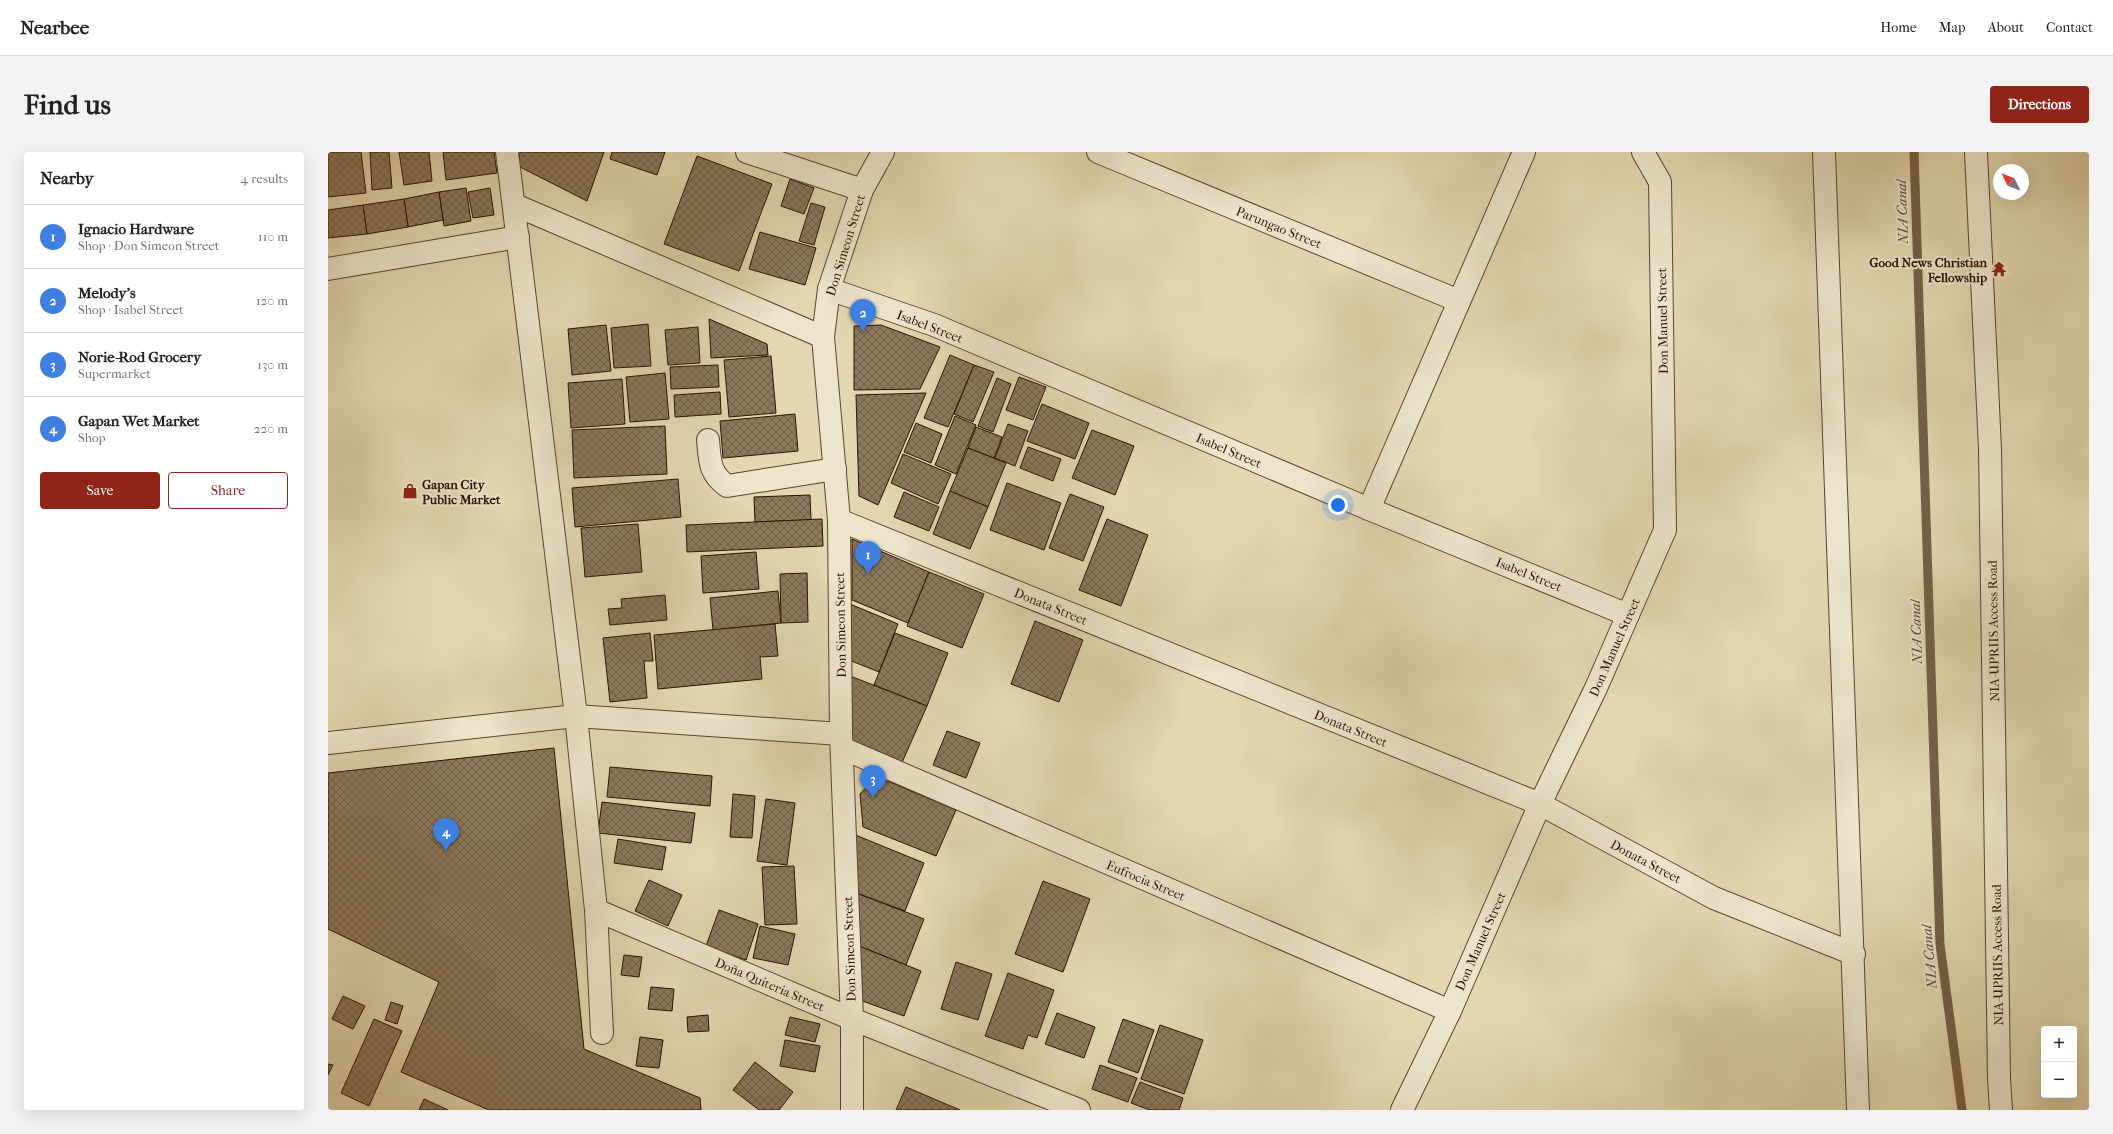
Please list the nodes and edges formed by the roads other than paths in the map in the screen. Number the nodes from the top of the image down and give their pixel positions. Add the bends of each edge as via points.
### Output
1 (507, 152) edge
2 (747, 152) edge
3 (883, 152) edge
4 (1098, 152) edge
5 (1524, 152) edge
6 (1643, 152) edge
7 (1824, 152) edge
8 (1976, 152) edge
9 (862, 190) junction
10 (515, 205) junction
11 (518, 237) junction
12 (328, 269) edge
13 (829, 289) junction
14 (1459, 301) junction
15 (823, 337) junction
16 (708, 440) dead end
17 (835, 469) junction
18 (1369, 509) junction
19 (839, 520) junction
20 (1628, 615) junction
21 (576, 716) junction
22 (842, 741) junction
23 (328, 743) edge
24 (1540, 804) junction
25 (596, 910) junction
26 (1854, 954) junction
27 (1450, 1011) junction
28 (852, 1019) junction
29 (602, 1033) dead end
30 (852, 1110) edge
31 (1079, 1110) edge
32 (1402, 1110) edge
33 (1858, 1110) edge
34 (2001, 1110) edge

1 - 10 street
2 - 9 street
3 - 9 street, Don Simeon Street
4 - 14 street, Parungao Street
5 - 14 street
6 - 20 street, Don Manuel Street via 1660,182 1665,530
7 - 26 street
8 - 34 street, NIA-UPRIIS Access Road via 1990,449
9 - 13 street, Don Simeon Street
10 - 11 street
10 - 15 street
11 - 12 street
11 - 21 street
13 - 15 street, Don Simeon Street
13 - 18 street, Isabel Street via 934,326
14 - 18 street
15 - 17 street, Don Simeon Street
16 - 17 street via 710,466 716,478 727,486
17 - 19 street, Don Simeon Street
18 - 20 street, Isabel Street
19 - 22 street, Don Simeon Street
19 - 24 street, Donata Street
20 - 24 street, Don Manuel Street
21 - 22 street, Eufrocia Street
21 - 23 street, Eufrocia Street
21 - 25 street
22 - 27 street, Eufrocia Street
22 - 28 street, Don Simeon Street
24 - 26 street, Donata Street via 1714,898
24 - 27 street, Don Manuel Street
25 - 28 street, Doña Quiteria Street
25 - 29 street
26 - 33 street
27 - 32 street, Don Manuel Street
28 - 30 street, Don Simeon Street
28 - 31 street, Doña Quiteria Street

